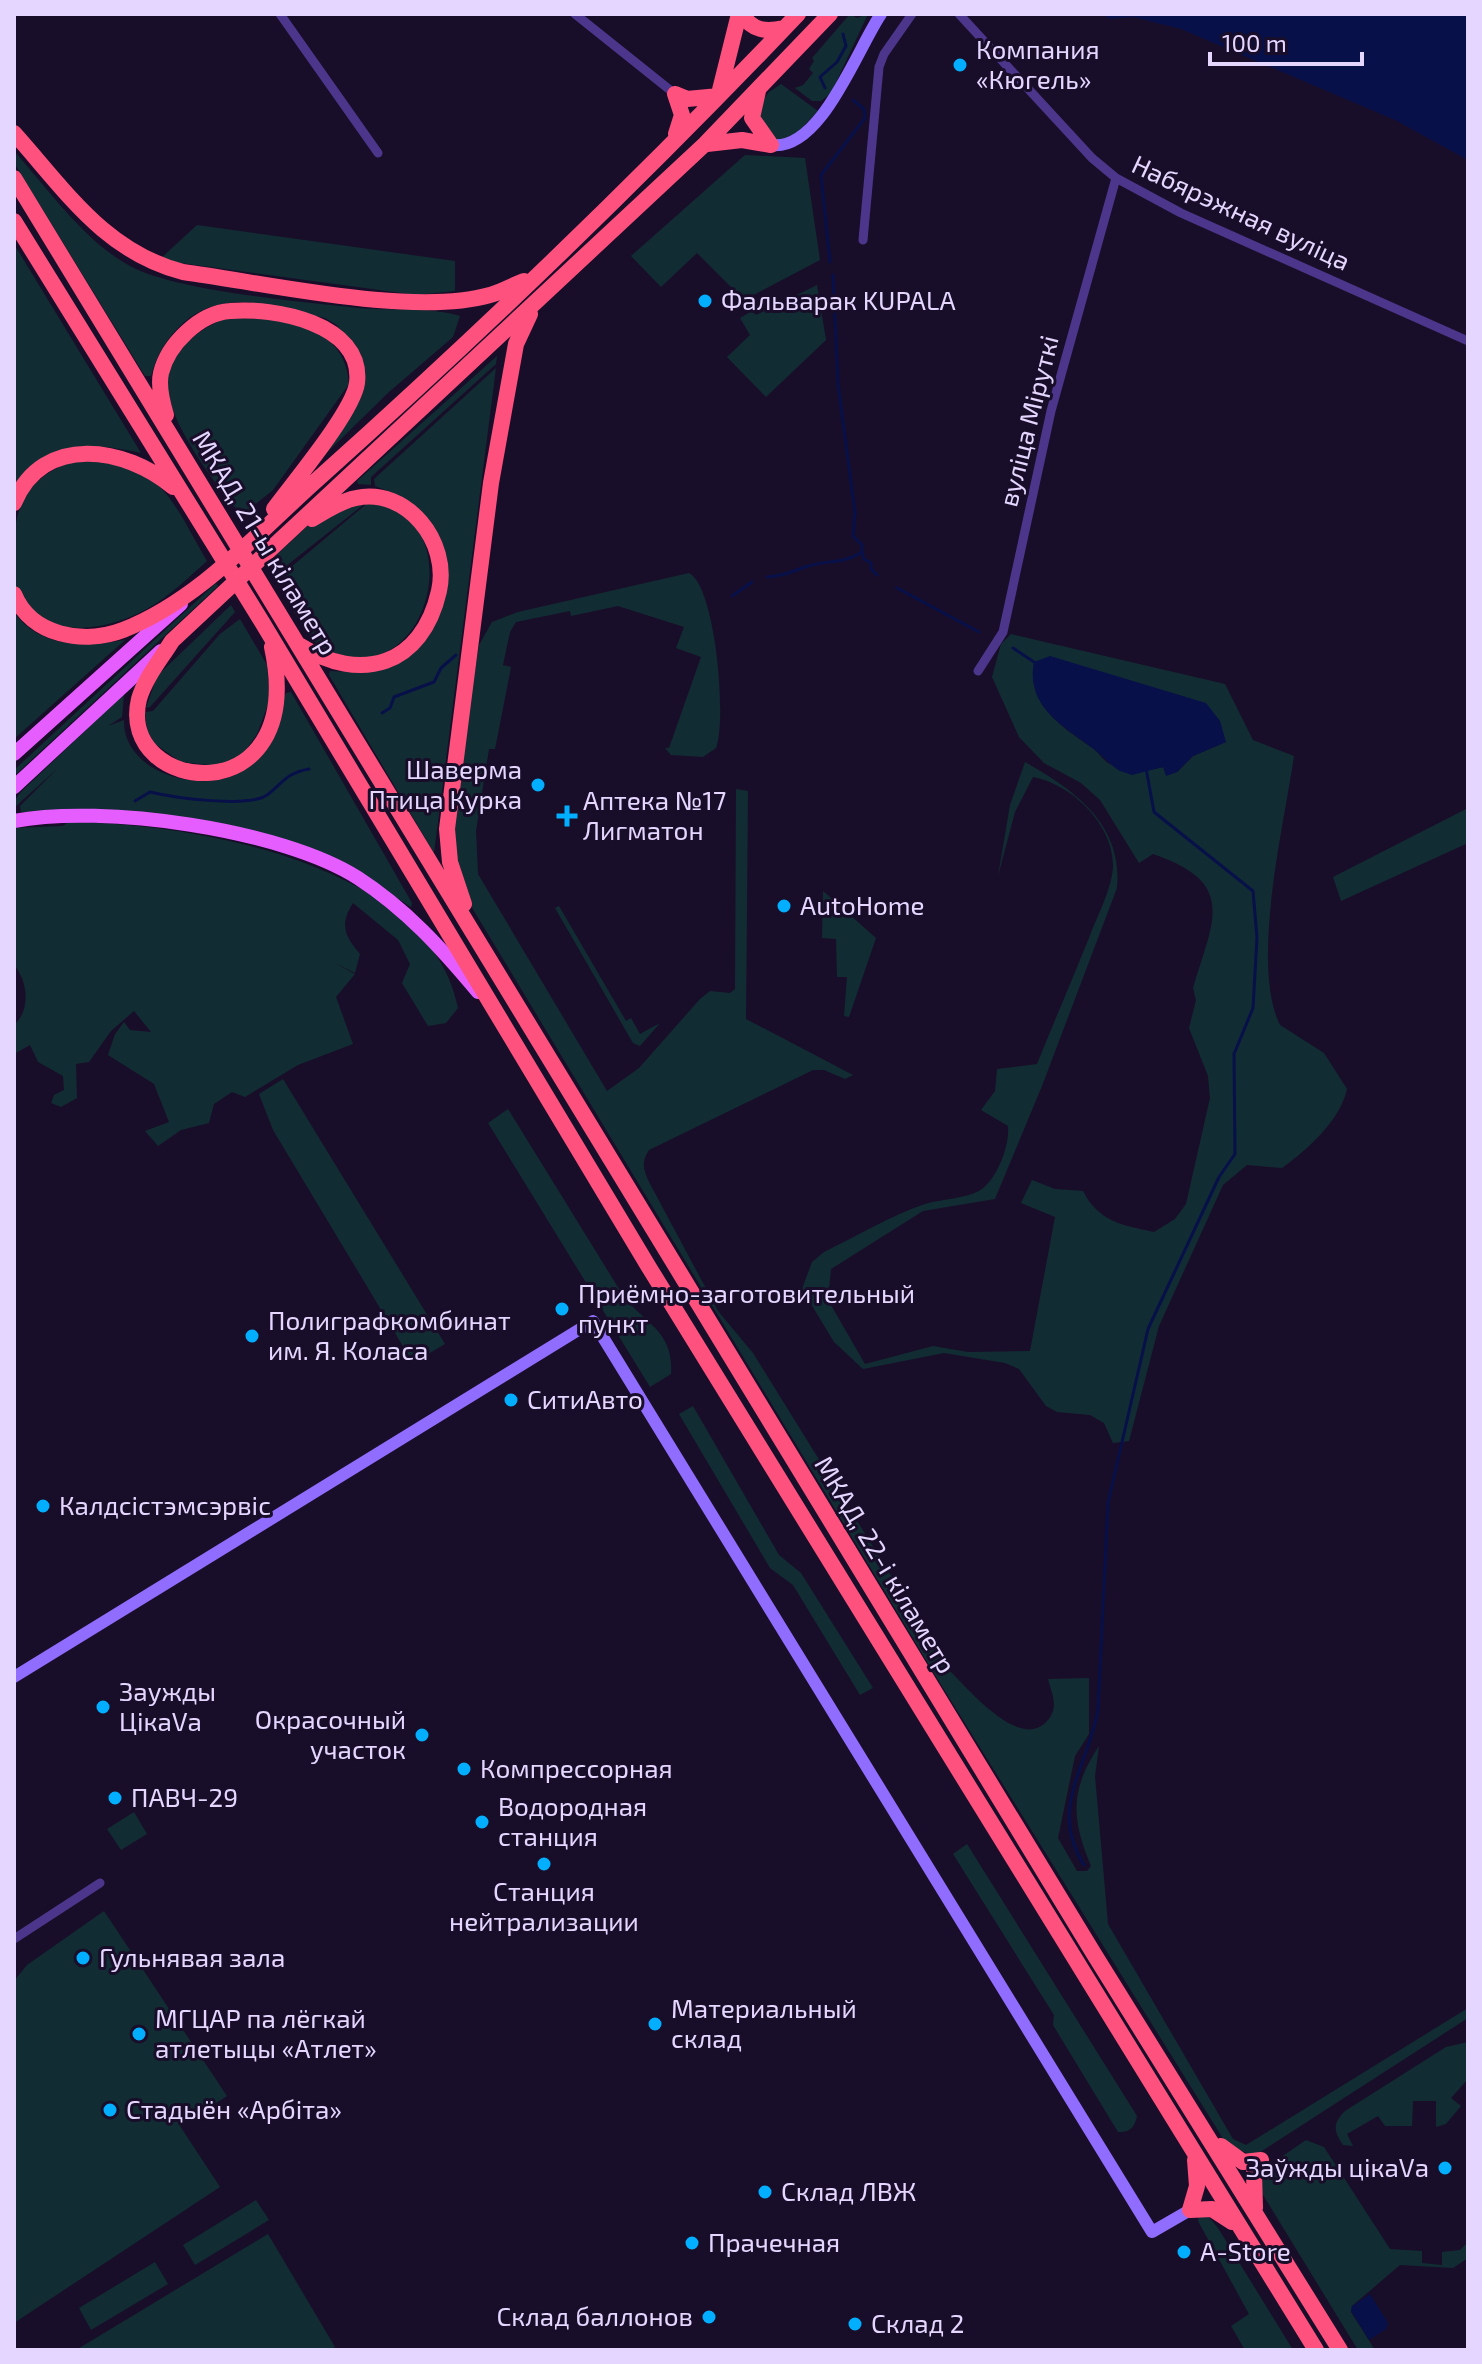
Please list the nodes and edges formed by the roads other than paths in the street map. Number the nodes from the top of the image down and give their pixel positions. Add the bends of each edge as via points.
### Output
1 (280, 14) edge
2 (575, 14) edge
3 (741, 14) edge
4 (798, 14) edge
5 (830, 14) edge
6 (881, 14) edge
7 (912, 14) edge
8 (959, 14) edge
9 (784, 28) junction
10 (758, 91) junction
11 (675, 94) junction
12 (719, 96) junction
13 (14, 133) edge
14 (674, 140) junction
15 (705, 144) junction
16 (771, 145) junction
17 (378, 153) dead end
18 (14, 178) edge
19 (1116, 178) junction
20 (14, 221) edge
21 (863, 240) dead end
22 (537, 275) junction
23 (534, 305) junction
24 (1468, 341) edge
25 (178, 442) junction
26 (185, 497) junction
27 (14, 503) edge
28 (289, 531) junction
29 (253, 537) junction
30 (196, 589) junction
31 (14, 594) edge
32 (266, 628) junction
33 (172, 641) junction
34 (297, 644) junction
35 (978, 671) dead end
36 (14, 754) edge
37 (14, 787) edge
38 (14, 821) edge
39 (472, 933) joint
40 (455, 945) joint
41 (482, 950) junction
42 (493, 1010) junction
43 (14, 1677) edge
44 (100, 1883) dead end
45 (14, 1939) edge
46 (1206, 2132) junction
47 (1194, 2155) junction
48 (1190, 2210) junction
49 (1258, 2217) junction
50 (1241, 2230) junction
51 (1316, 2350) edge
52 (1340, 2350) edge

1 - 17 street
2 - 11 street
3 - 9 highway via 759,30
3 - 12 highway
4 - 9 highway
5 - 10 highway
6 - 16 street via 816,124 793,142
7 - 21 street via 879,67
8 - 19 street, Набярэжная вуліца
9 - 12 highway
10 - 15 highway
10 - 16 highway via 752,118
11 - 12 highway via 687,99
11 - 14 highway via 682,115
12 - 14 highway
13 - 22 highway via 111,238 154,264 183,272 401,301 471,299
14 - 22 highway
15 - 16 highway via 734,140
15 - 23 highway
18 - 25 highway, МКАД, 21-ы кіламетр
19 - 24 street, Набярэжная вуліца via 1181,213
19 - 35 street, вуліца Міруткі via 1051,411 1003,632
20 - 26 highway, МКАД, 21-ы кіламетр
22 - 29 highway
23 - 28 highway
23 - 41 highway via 516,344 491,483 447,829 457,888
25 - 29 highway via 162,401 161,373 179,341 209,316 252,311 300,319 327,329 348,348 357,378 352,397
25 - 34 highway, МКАД, 21-ы кіламетр
26 - 27 highway via 138,462 75,453 42,467 19,490
26 - 32 highway, МКАД, 21-ы кіламетр
28 - 33 highway
28 - 34 highway via 339,503 383,496 422,522 441,576 427,623 390,660 337,665
29 - 30 highway
30 - 31 highway via 122,630 87,637 45,628 29,617
30 - 36 main road
32 - 33 highway via 278,678 272,717 247,760 217,775 176,767 154,752 142,735 139,699
32 - 40 highway, МКАД, 21-ы кіламетр
33 - 37 main road
34 - 39 highway, МКАД, 21-ы кіламетр
38 - 42 main road via 83,815 148,820 249,837 321,859 356,877 419,926
39 - 41 highway, МКАД, 22-і кіламетр
40 - 42 highway, МКАД, 22-і кіламетр
41 - 46 highway, МКАД, 22-і кіламетр
42 - 47 highway, МКАД, 22-і кіламетр
43 - 48 street via 593,1321 1152,2232
44 - 45 street
46 - 49 highway, МКАД, 22-і кіламетр
46 - 49 highway via 1235,2159 1261,2160 1254,2173
47 - 48 highway via 1197,2186
47 - 50 highway, МКАД, 22-і кіламетр
48 - 50 highway via 1212,2209
49 - 52 highway, МКАД, 22-і кіламетр
50 - 51 highway, МКАД, 22-і кіламетр

